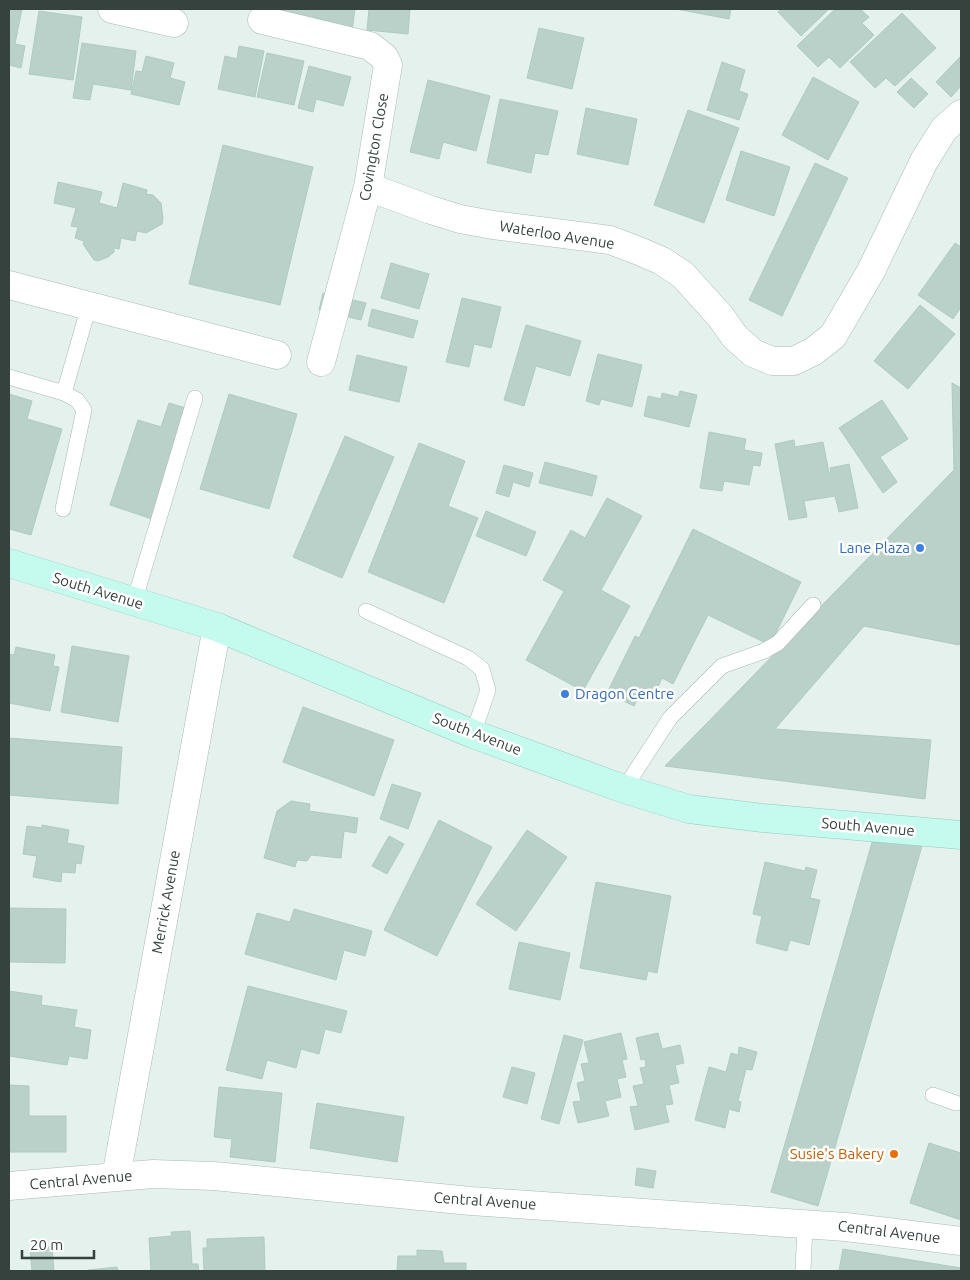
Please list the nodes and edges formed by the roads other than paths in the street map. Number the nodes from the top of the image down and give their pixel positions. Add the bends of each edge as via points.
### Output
1 (112, 9) edge
2 (262, 20) dead end
3 (174, 23) dead end
4 (961, 114) edge
5 (368, 187) junction
6 (9, 285) edge
7 (89, 306) junction
8 (277, 355) dead end
9 (321, 362) dead end
10 (9, 377) edge
11 (64, 394) junction
12 (195, 398) dead end
13 (63, 509) dead end
14 (9, 563) edge
15 (134, 602) junction
16 (814, 605) dead end
17 (366, 611) dead end
18 (217, 628) junction
19 (473, 734) junction
20 (624, 789) junction
21 (961, 835) edge
22 (933, 1095) dead end
23 (956, 1103) dead end
24 (116, 1177) junction
25 (9, 1186) edge
26 (805, 1224) junction
27 (961, 1241) edge
28 (803, 1271) edge

1 - 3 street
2 - 5 street, Covington Close via 370,46 384,57 388,65 387,74
4 - 5 street, Waterloo Avenue via 944,129 924,161 871,271 833,336 794,361 772,361 754,353 735,337 683,275 639,250 610,240 460,219
5 - 9 street, Covington Close
6 - 7 street
7 - 8 street
7 - 11 lane
10 - 11 lane
11 - 13 lane via 77,400 84,410
12 - 15 lane
14 - 15 main road, South Avenue
15 - 18 main road, South Avenue
16 - 20 lane via 778,643 764,652 722,666 670,718
17 - 19 lane via 468,658 482,668 488,690
18 - 19 main road, South Avenue
18 - 24 street, Merrick Avenue
19 - 20 main road, South Avenue
20 - 21 main road, South Avenue via 690,809
22 - 23 lane
24 - 25 street, Central Avenue
24 - 26 street, Central Avenue via 153,1174 214,1176 471,1201
26 - 27 street, Central Avenue
26 - 28 lane

